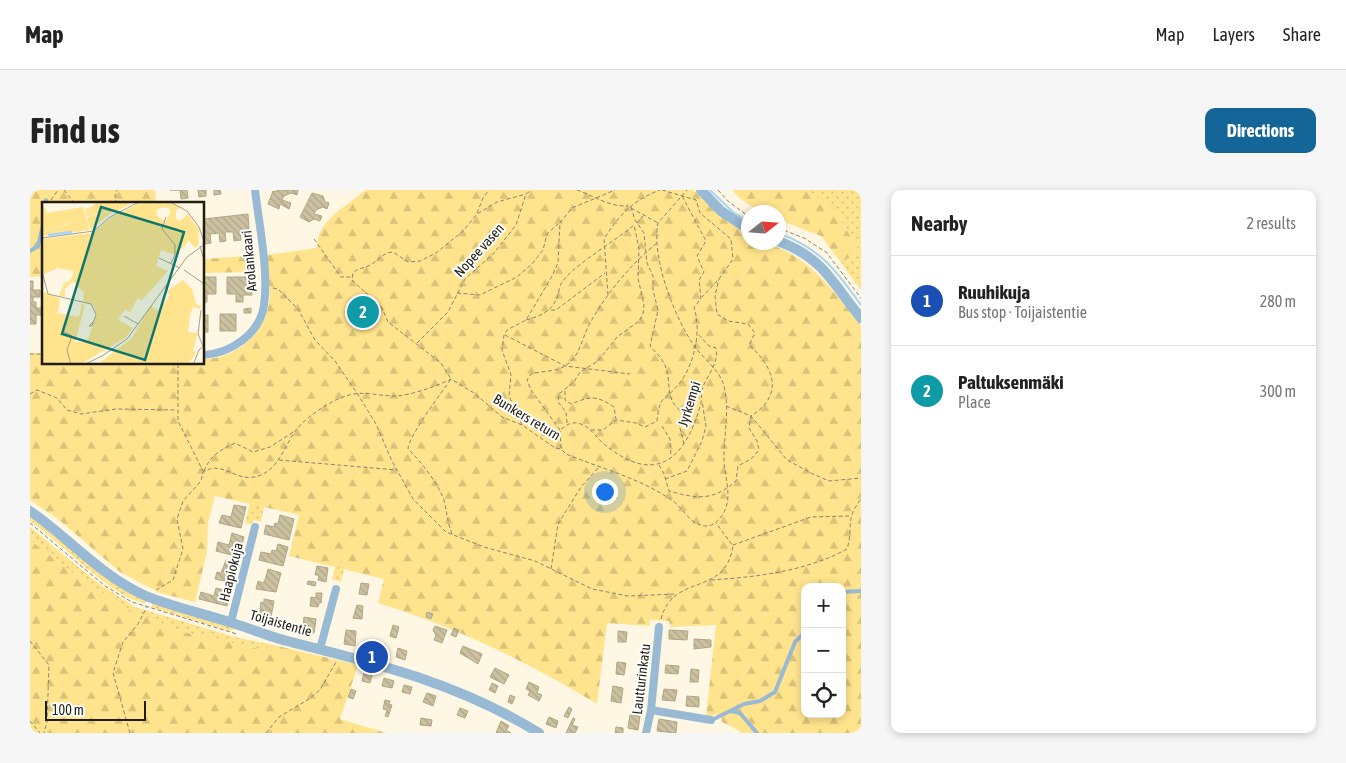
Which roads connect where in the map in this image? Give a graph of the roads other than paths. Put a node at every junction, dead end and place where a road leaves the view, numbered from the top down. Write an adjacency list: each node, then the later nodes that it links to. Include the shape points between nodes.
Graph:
1 (255, 190): 8 (street, Arolankaari, via 265,287 262,314 254,329 232,347)
2 (701, 190): 3 (street, via 721,211)
3 (741, 224)
4 (42, 229): 6 (lane, via 38,246)
5 (786, 244): 7 (street, via 814,259)
6 (30, 251)
7 (861, 318)
8 (205, 356)
9 (30, 511): 14 (street, Toijaistentie, via 149,603)
10 (255, 527): 14 (street, Haapiokuja)
11 (336, 589): 17 (street)
12 (861, 591): 13 (lane)
13 (846, 592)
14 (231, 622): 17 (street, Toijaistentie, via 289,642)
15 (659, 627): 18 (street, Lautturinkatu)
16 (801, 636): 19 (lane, via 795,642 775,692)
17 (320, 648): 21 (street, Toijaistentie, via 435,682 476,699)
18 (651, 710): 20 (street); 22 (street, Lautturinkatu)
19 (731, 711): 20 (lane); 23 (lane, via 740,713)
20 (711, 720)
21 (539, 733)
22 (646, 733)
23 (757, 733)

